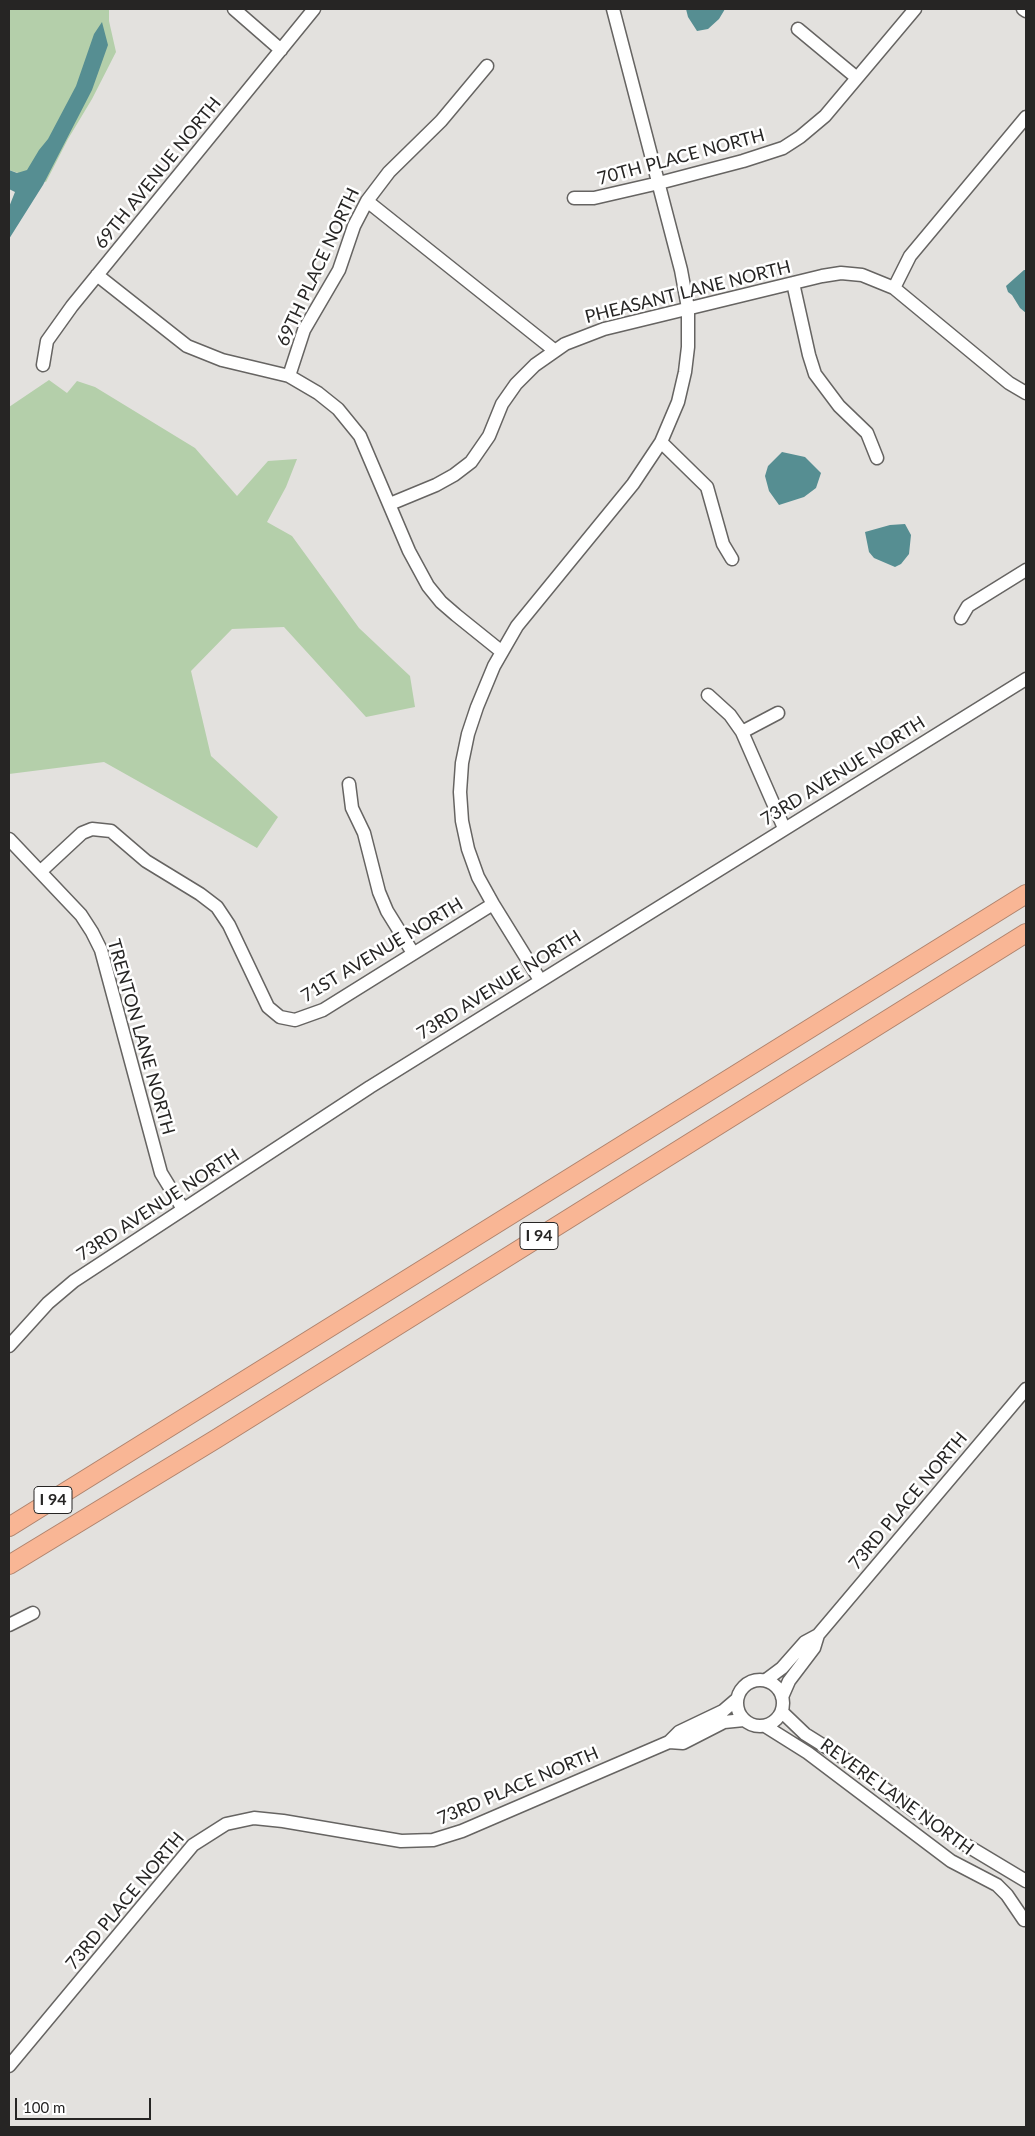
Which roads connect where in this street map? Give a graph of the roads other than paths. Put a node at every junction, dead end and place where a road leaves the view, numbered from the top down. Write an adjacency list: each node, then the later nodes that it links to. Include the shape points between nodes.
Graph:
1 (234, 9): 8 (street)
2 (314, 9): 8 (street, 69TH AVENUE NORTH)
3 (613, 9): 12 (street)
4 (915, 9): 10 (street, 70TH PLACE NORTH)
5 (1023, 9): 6 (street)
6 (1026, 11)
7 (798, 29): 10 (street)
8 (281, 50): 15 (street, 69TH AVENUE NORTH)
9 (487, 66): 14 (street, 69TH PLACE NORTH)
10 (857, 78): 12 (street, 70TH PLACE NORTH, via 818,123 783,148 743,162)
11 (1026, 117): 17 (street, via 910,256)
12 (659, 183): 13 (street, 70TH PLACE NORTH, via 594,198); 18 (street)
13 (574, 198)
14 (367, 201): 19 (street); 21 (street, 69TH PLACE NORTH, via 354,226 340,270 304,330)
15 (97, 275): 20 (street, 69TH AVENUE NORTH, via 47,341); 21 (street, via 186,346 204,354)
16 (794, 283): 17 (street, PHEASANT LANE NORTH, via 841,273 862,275); 18 (street, PHEASANT LANE NORTH); 24 (street, via 815,374 839,406 867,433)
17 (894, 288): 22 (street, PHEASANT LANE NORTH)
18 (688, 308): 19 (street, PHEASANT LANE NORTH, via 592,333); 23 (street, via 685,372 678,402)
19 (554, 350): 25 (street, PHEASANT LANE NORTH, via 516,384 502,404 489,436 471,462 436,486)
20 (44, 365)
21 (289, 376): 25 (street, via 328,400 354,427)
22 (1026, 394)
23 (661, 442): 26 (street, via 707,487 723,544); 29 (street, via 633,484 532,606)
24 (877, 458)
25 (390, 504): 29 (street, via 428,586 441,602)
26 (732, 559)
27 (1026, 570): 28 (street, via 968,606)
28 (961, 618)
29 (502, 652): 39 (street, via 468,734 460,792 468,850)
30 (1026, 679): 35 (street, 73RD AVENUE NORTH)
31 (708, 695): 33 (street, via 730,715)
32 (778, 713): 33 (street)
33 (742, 732): 35 (street)
34 (349, 784): 41 (street, via 352,808 364,833 379,892)
35 (784, 828): 42 (street, 73RD AVENUE NORTH)
36 (9, 839): 37 (street, TRENTON LANE NORTH)
37 (40, 872): 41 (street, 71ST AVENUE NORTH, via 82,833 92,829 110,831 146,861 216,907 229,925 268,1007 287,1019 303,1018 322,1010); 43 (street, TRENTON LANE NORTH, via 81,915 101,950 161,1173)
38 (1026, 894): 46 (highway, I 94)
39 (492, 904): 41 (street, 71ST AVENUE NORTH); 42 (street)
40 (1026, 933): 49 (highway, I 94)
41 (413, 953)
42 (540, 980): 43 (street, 73RD AVENUE NORTH)
43 (183, 1209): 44 (street, 73RD AVENUE NORTH, via 66,1287)
44 (9, 1346)
45 (1026, 1389): 54 (street, 73RD PLACE NORTH)
46 (97, 1472): 47 (highway); 48 (highway, I 94)
47 (9, 1517)
48 (9, 1527)
49 (52, 1540): 50 (highway, I 94); 51 (highway)
50 (9, 1565)
51 (9, 1569)
52 (33, 1613): 53 (street)
53 (9, 1625)
54 (818, 1635): 55 (street, 73RD PLACE NORTH, via 805,1642 782,1668); 56 (street, 73RD PLACE NORTH, via 814,1648 789,1681)
55 (766, 1680): 56 (street); 57 (street, via 744,1686)
56 (782, 1697): 58 (street)
57 (737, 1699): 59 (street, via 739,1714); 61 (street, 73RD PLACE NORTH, via 723,1711 678,1732)
58 (782, 1712): 60 (street); 62 (street, REVERE LANE NORTH, via 805,1734 913,1810)
59 (744, 1720): 60 (street, via 757,1727); 61 (street, 73RD PLACE NORTH, via 724,1722 683,1743)
60 (765, 1726): 63 (street, REVERE LANE NORTH, via 808,1753 951,1861 997,1885)
61 (669, 1742): 64 (street, 73RD PLACE NORTH, via 462,1831 433,1840 401,1841 283,1820 254,1818 226,1824 192,1845)
62 (1026, 1881)
63 (1026, 1920)
64 (9, 2066)

